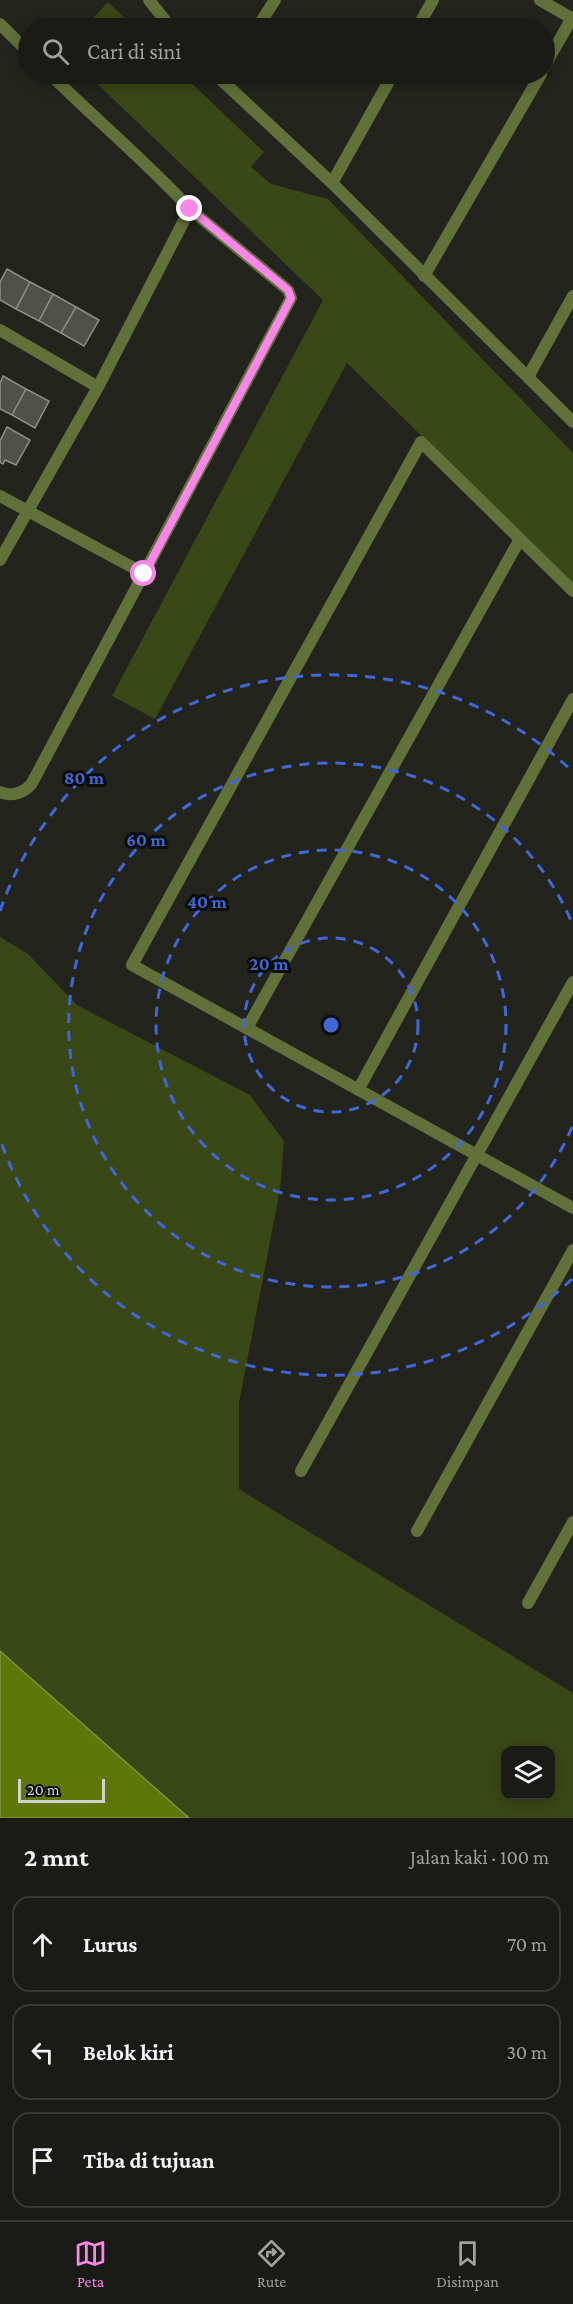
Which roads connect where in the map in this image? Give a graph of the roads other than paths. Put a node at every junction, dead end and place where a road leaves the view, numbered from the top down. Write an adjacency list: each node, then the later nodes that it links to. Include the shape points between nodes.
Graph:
1 (149, 0): 5 (street)
2 (275, 0): 6 (street)
3 (433, 0): 7 (street)
4 (540, 0): 8 (street)
5 (163, 18)
6 (263, 18)
7 (423, 18)
8 (573, 18): 11 (street)
9 (0, 24): 10 (street)
10 (18, 42)
11 (555, 48)
12 (60, 84): 17 (street)
13 (233, 84): 16 (street)
14 (387, 84): 16 (street)
15 (535, 84): 18 (street)
16 (332, 183): 18 (street)
17 (190, 209): 22 (street); 28 (street, via 288,290 291,298)
18 (424, 276): 21 (street)
19 (573, 296): 21 (street)
20 (0, 330): 22 (street)
21 (528, 377): 23 (street)
22 (98, 387): 25 (street)
23 (573, 422)
24 (0, 496): 25 (street)
25 (28, 512): 27 (street); 28 (street)
26 (520, 539): 29 (street); 33 (street); 33 (street, via 421,442 132,965)
27 (0, 560)
28 (144, 574): 31 (street, via 28,788 13,794)
29 (573, 591)
30 (573, 699): 34 (street)
31 (0, 792)
32 (573, 982): 35 (street)
33 (246, 1028): 34 (street)
34 (358, 1090): 35 (street)
35 (476, 1155): 36 (street); 38 (street)
36 (573, 1208)
37 (573, 1250): 40 (street)
38 (301, 1471)
39 (573, 1522): 41 (street)
40 (417, 1531)
41 (528, 1603)

